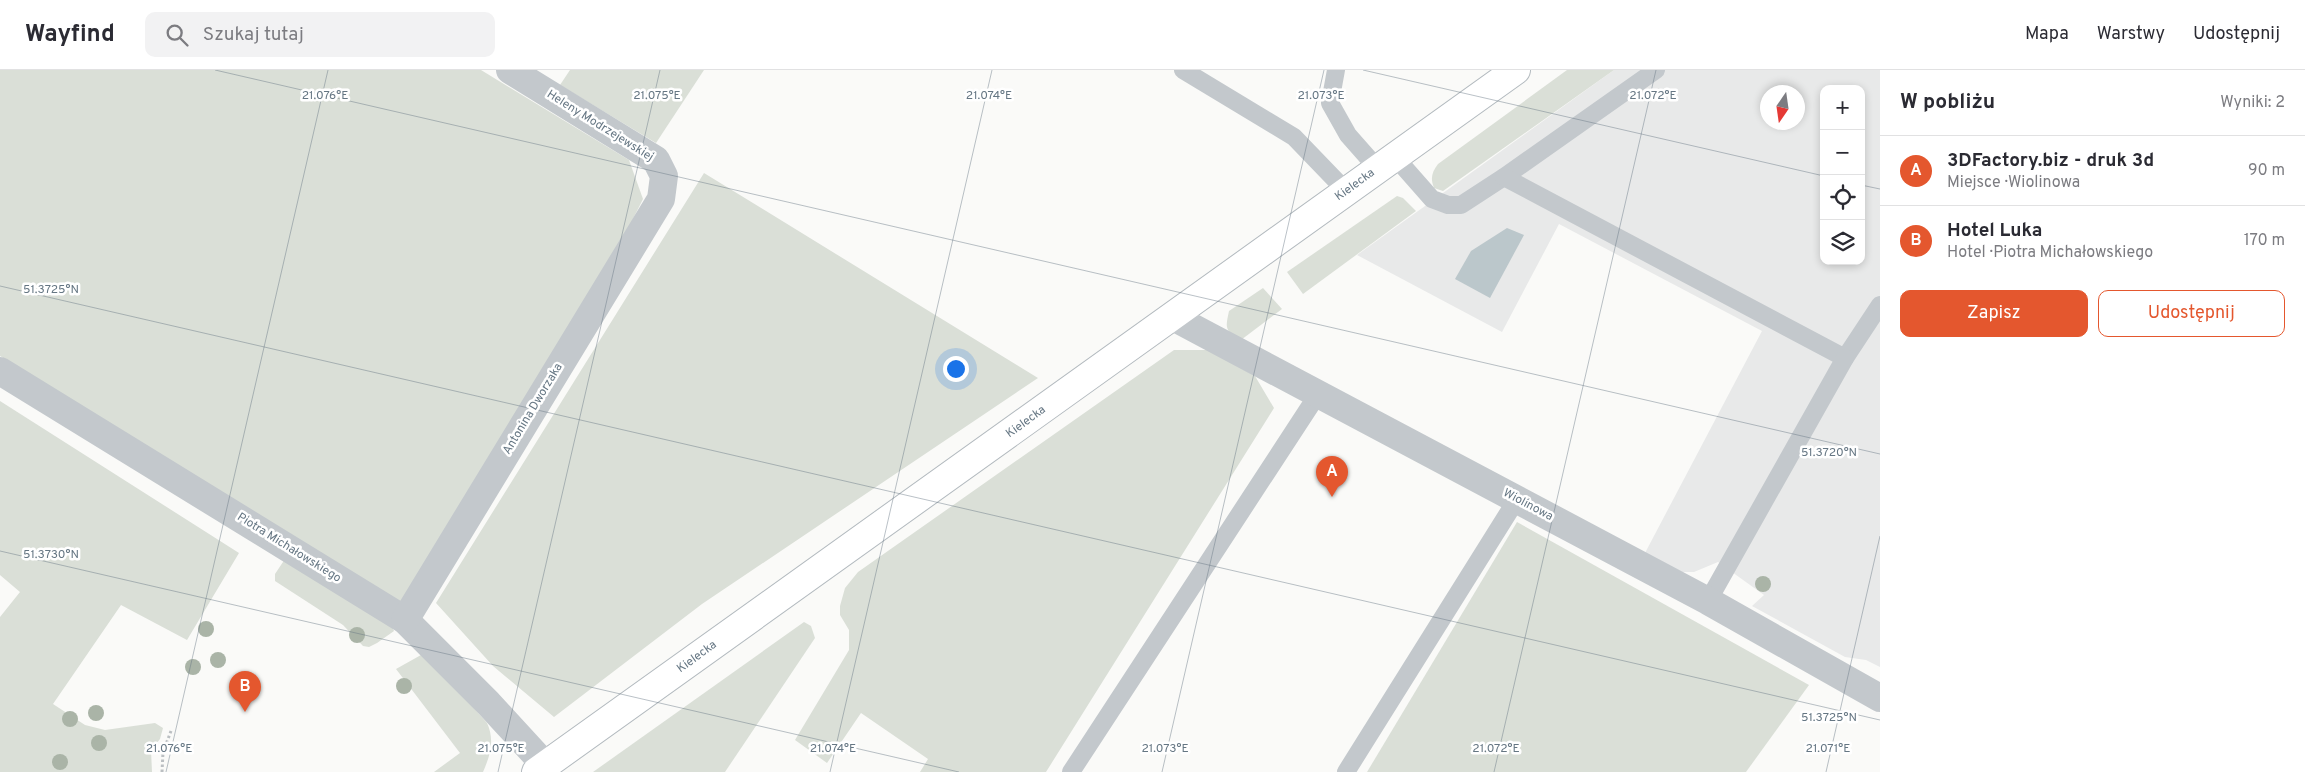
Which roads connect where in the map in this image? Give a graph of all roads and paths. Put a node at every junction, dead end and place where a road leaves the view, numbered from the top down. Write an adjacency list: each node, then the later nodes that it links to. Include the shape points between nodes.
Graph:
1 (510, 70): 9 (street, Heleny Modrzejewskiej, via 656,160 664,176)
2 (1183, 70): 8 (lane, via 1294,137)
3 (1336, 70): 6 (lane, via 1330,103 1348,136)
4 (1516, 70): 6 (main road, Kielecka)
5 (1656, 70): 7 (lane)
6 (1387, 163): 7 (lane, via 1432,199 1448,205 1461,204); 8 (main road, Kielecka)
7 (1504, 177): 12 (lane)
8 (1346, 192): 11 (main road, Kielecka)
9 (661, 199): 17 (street, Antonina Dworzaka)
10 (1880, 305): 12 (lane)
11 (1173, 317): 14 (street, Wiolinowa); 20 (main road, Kielecka)
12 (1845, 358): 16 (lane)
13 (0, 371): 17 (street, Piotra Michałowskiego)
14 (1318, 394): 15 (street, Wiolinowa); 22 (lane)
15 (1517, 500): 16 (street, Wiolinowa); 23 (lane)
16 (1708, 601): 18 (street, Wiolinowa)
17 (405, 620): 20 (street, Piotra Michałowskiego, via 488,703)
18 (1880, 698)
19 (171, 731): 21 (path, via 163,752)
20 (541, 769)
21 (162, 772)
22 (1071, 772)
23 (1346, 772)

